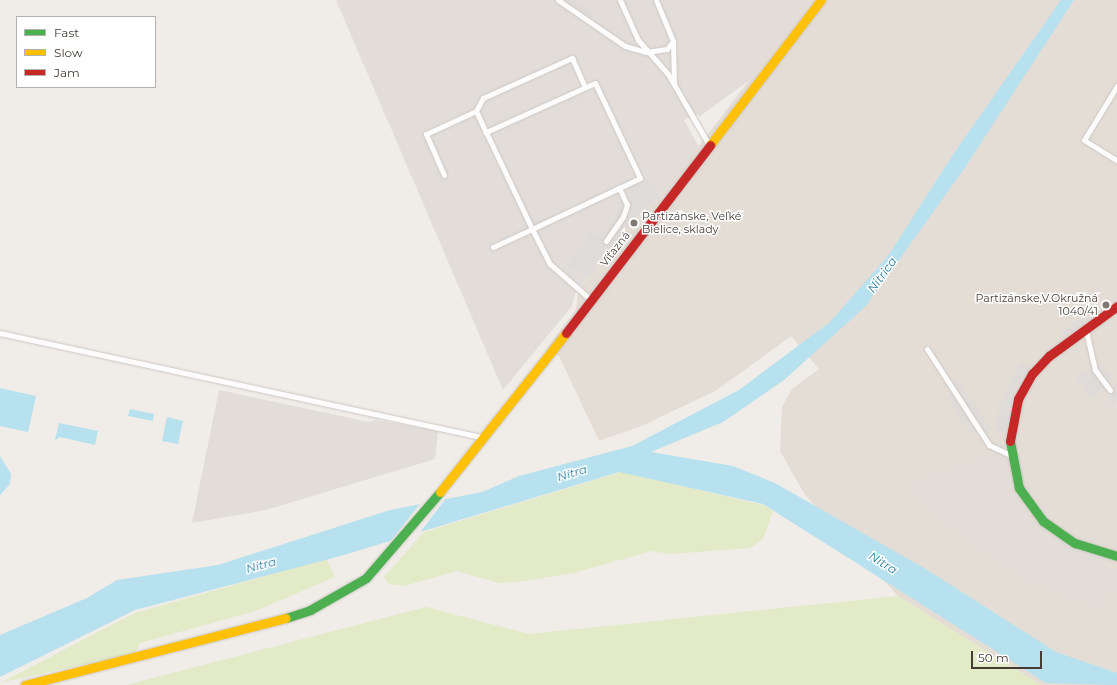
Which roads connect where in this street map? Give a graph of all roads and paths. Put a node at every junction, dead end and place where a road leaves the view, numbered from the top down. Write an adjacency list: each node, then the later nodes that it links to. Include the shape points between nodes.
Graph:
1 (558, 0): 6 (lane, via 625,46)
2 (620, 0): 6 (lane)
3 (656, 0): 5 (lane)
4 (821, 0): 12 (main road, Víťazná)
5 (673, 41): 6 (lane, via 667,49); 7 (lane)
6 (646, 52): 7 (lane, via 660,62)
7 (674, 84): 12 (lane)
8 (1117, 86): 13 (lane, via 1084,140)
9 (585, 87): 10 (lane, via 572,58 483,98); 11 (lane); 15 (lane, via 595,83 640,178)
10 (476, 111): 11 (lane); 14 (lane, via 426,134)
11 (486, 132): 16 (lane)
12 (709, 146): 19 (main road, Víťazná)
13 (1117, 161)
14 (444, 175)
15 (619, 188): 16 (lane); 17 (lane, via 627,205)
16 (532, 229): 18 (lane); 19 (lane, via 550,264)
17 (606, 241)
18 (493, 247)
19 (591, 300): 25 (main road, Víťazná)
20 (1117, 306): 21 (main road)
21 (1086, 328): 24 (lane, via 1095,370); 26 (main road, via 1049,356 1032,374 1012,420)
22 (0, 333): 25 (lane)
23 (927, 349): 26 (lane, via 988,445)
24 (1110, 390)
25 (483, 438): 28 (main road, Víťazná, via 370,575 310,610)
26 (1010, 455): 27 (main road, via 1019,488 1043,521 1075,543)
27 (1117, 556)
28 (25, 685)

